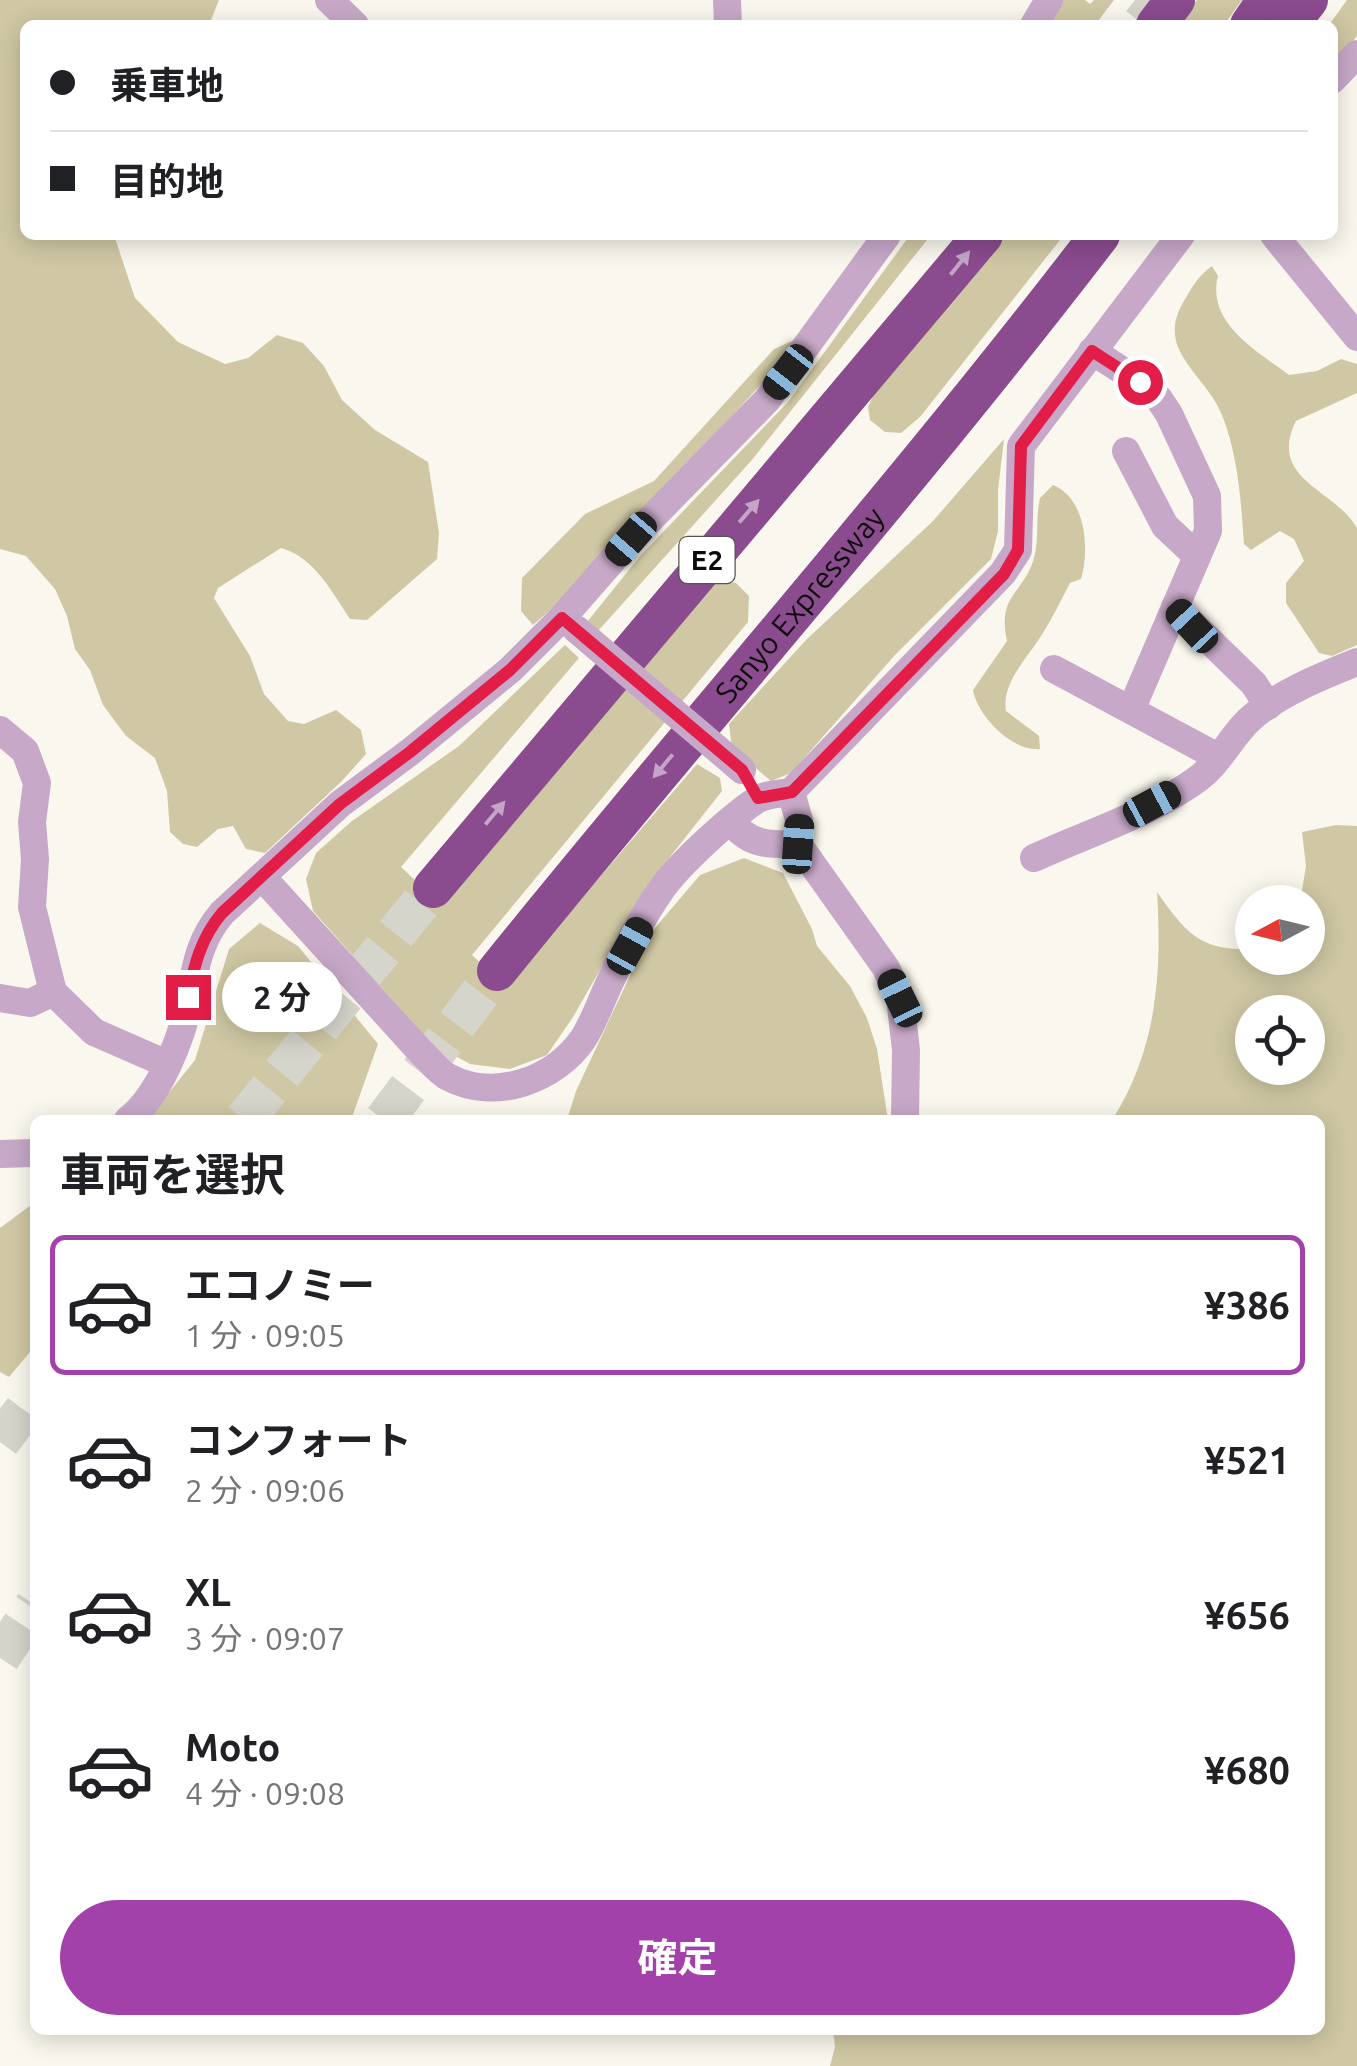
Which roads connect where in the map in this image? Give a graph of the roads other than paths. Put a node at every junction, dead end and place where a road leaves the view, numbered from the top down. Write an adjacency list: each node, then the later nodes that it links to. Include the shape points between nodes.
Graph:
1 (329, 0): 4 (street)
2 (1175, 0): 5 (highway)
3 (1308, 0): 6 (highway)
4 (350, 20)
5 (1160, 20)
6 (1292, 20)
7 (1357, 54): 8 (street)
8 (1338, 74)
9 (883, 240): 21 (street, via 766,400 631,539)
10 (979, 240): 34 (highway, E2, one-way to 10)
11 (1096, 240): 18 (highway, Sanyo Expressway)
12 (1118, 240): 18 (highway, via 1040,338)
13 (1177, 240): 16 (street)
14 (1278, 240): 15 (street)
15 (1357, 337)
16 (1092, 351): 19 (street, via 1140,382 1169,414 1207,496 1208,531); 28 (street, via 1021,446 1018,550 1004,574)
17 (1126, 451): 19 (street, via 1165,526)
18 (928, 452): 35 (highway, Sanyo Expressway, one-way to 35)
19 (1197, 556): 20 (street)
20 (1175, 607): 24 (street); 25 (street)
21 (569, 624): 29 (street, bridge, via 742,770); 33 (street, via 340,804)
22 (1357, 662): 24 (street)
23 (1054, 669): 25 (street)
24 (1268, 706): 27 (street)
25 (1131, 710): 27 (street)
26 (0, 730): 36 (street, via 25,752 37,784 32,906)
27 (1218, 756): 32 (street, via 1177,791)
28 (792, 792): 29 (street); 31 (street)
29 (758, 798): 30 (street)
30 (730, 822): 31 (street, via 755,842); 33 (street, via 662,888 584,1038 562,1064 509,1087 448,1077)
31 (798, 844): 40 (street, via 900,998)
32 (1034, 858)
33 (262, 877): 38 (street, via 207,931 182,1030)
34 (433, 888)
35 (497, 970)
36 (53, 992): 37 (street, via 30,1003); 38 (street, via 94,1032)
37 (0, 998)
38 (166, 1064): 39 (street)
39 (134, 1115)
40 (904, 1115)
41 (30, 1153): 42 (street)
42 (0, 1154)

